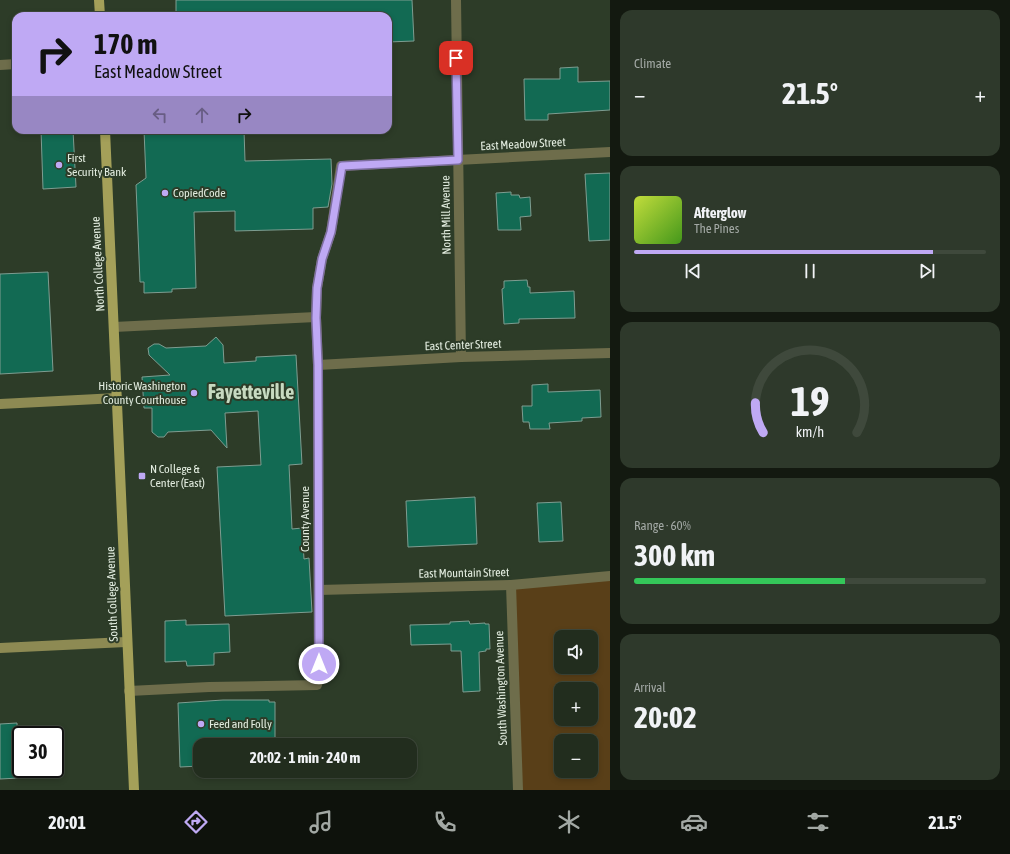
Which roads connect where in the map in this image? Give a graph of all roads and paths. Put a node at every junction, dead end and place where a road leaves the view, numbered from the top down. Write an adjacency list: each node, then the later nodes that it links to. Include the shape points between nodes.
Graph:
1 (99, 0): 3 (main road)
2 (456, 0): 8 (street, North Mill Avenue)
3 (100, 12)
4 (12, 64): 5 (street)
5 (0, 65)
6 (105, 134): 11 (main road, North College Avenue)
7 (610, 152): 8 (street, East Meadow Street)
8 (458, 160): 9 (street, East Meadow Street); 13 (street, North Mill Avenue)
9 (342, 166): 10 (street, County Avenue, via 331,232 322,259 317,288)
10 (316, 318): 11 (street); 14 (street, County Avenue)
11 (114, 327): 15 (main road, North College Avenue)
12 (610, 353): 13 (street, East Center Street)
13 (461, 357): 14 (street, East Center Street)
14 (318, 365): 19 (street, County Avenue)
15 (117, 398): 16 (street); 20 (main road, South College Avenue)
16 (0, 404)
17 (610, 576): 18 (street, East Mountain Street)
18 (511, 585): 19 (street, East Mountain Street); 24 (street, South Washington Avenue)
19 (319, 590): 22 (street, County Avenue, via 317,685)
20 (126, 642): 21 (street); 22 (main road, South College Avenue)
21 (0, 648)
22 (129, 691): 23 (main road, South College Avenue)
23 (134, 790)
24 (518, 790)

